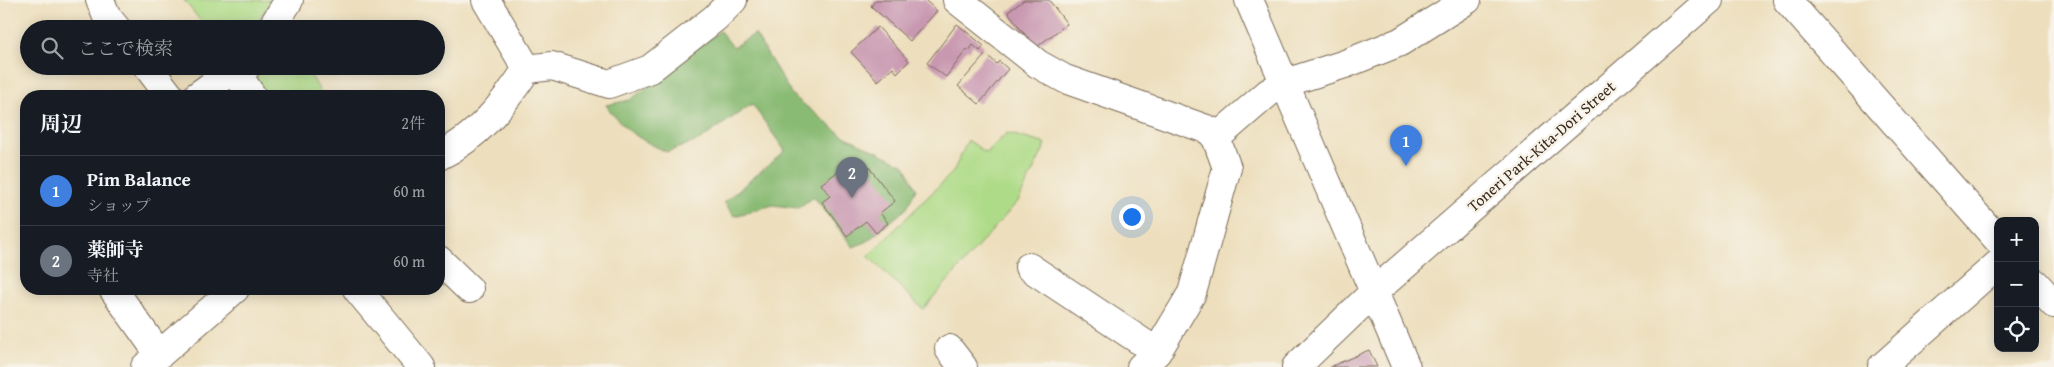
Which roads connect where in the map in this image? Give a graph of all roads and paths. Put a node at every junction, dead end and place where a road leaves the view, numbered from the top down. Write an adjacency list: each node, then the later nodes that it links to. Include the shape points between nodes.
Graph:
1 (100, 0): 10 (street)
2 (288, 0): 11 (street)
3 (486, 0): 12 (street)
4 (958, 0): 18 (street, via 1038,64 1065,79 1208,130)
5 (1249, 0): 15 (street)
6 (1467, 0): 15 (street, via 1400,42 1345,64)
7 (1709, 0): 26 (street, Toneri Park-Kita-Dori Street)
8 (1787, 0): 20 (street)
9 (727, 2): 12 (street, via 714,18 650,69 609,84 552,66)
10 (110, 20)
11 (276, 20)
12 (527, 69): 19 (street, via 480,129)
13 (153, 75): 16 (street)
14 (236, 76): 17 (street)
15 (1285, 82): 18 (street); 26 (street)
16 (165, 90)
17 (209, 90)
18 (1216, 138): 31 (street, via 1226,168 1192,293)
19 (445, 152)
20 (1994, 235)
21 (445, 266): 25 (street)
22 (1029, 267): 31 (street)
23 (1994, 268): 36 (street)
24 (2039, 287): 30 (street)
25 (469, 289)
26 (1374, 292): 34 (street, Toneri Park-Kita-Dori Street); 35 (street)
27 (115, 295): 32 (street)
28 (228, 295): 32 (street)
29 (361, 295): 33 (street)
30 (2054, 304)
31 (1149, 359)
32 (152, 361)
33 (421, 367)
34 (1296, 367)
35 (1406, 367)
36 (1882, 367)

